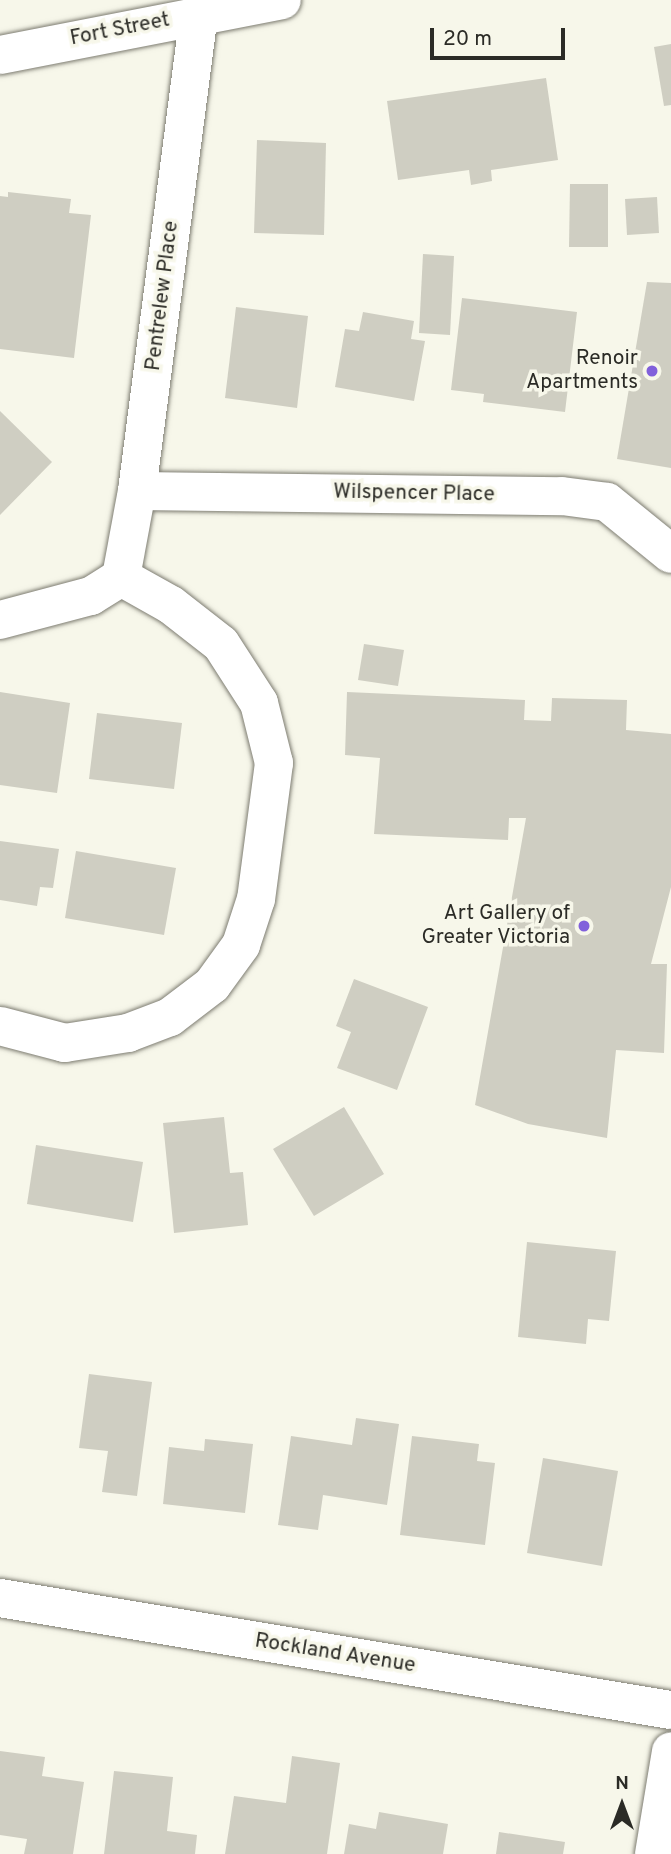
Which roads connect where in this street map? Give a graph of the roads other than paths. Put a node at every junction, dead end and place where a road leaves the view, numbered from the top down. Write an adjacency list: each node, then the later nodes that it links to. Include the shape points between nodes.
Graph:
1 (282, 0): 2 (street, Fort Street)
2 (199, 15): 3 (street, Fort Street); 4 (street, Pentrelew Place)
3 (0, 55)
4 (137, 491): 5 (street, Wilspencer Place, via 562,496 607,502); 6 (street, Pentrelew Place)
5 (671, 554)
6 (121, 577): 7 (street, via 91,596); 8 (street, via 171,605 221,644 258,704 274,762 256,899 233,955 212,985 170,1017 128,1033 65,1043)
7 (0, 620)
8 (0, 1026)
9 (0, 1598): 10 (street, Rockland Avenue)
10 (671, 1710)
11 (671, 1751): 12 (street)
12 (654, 1854)

